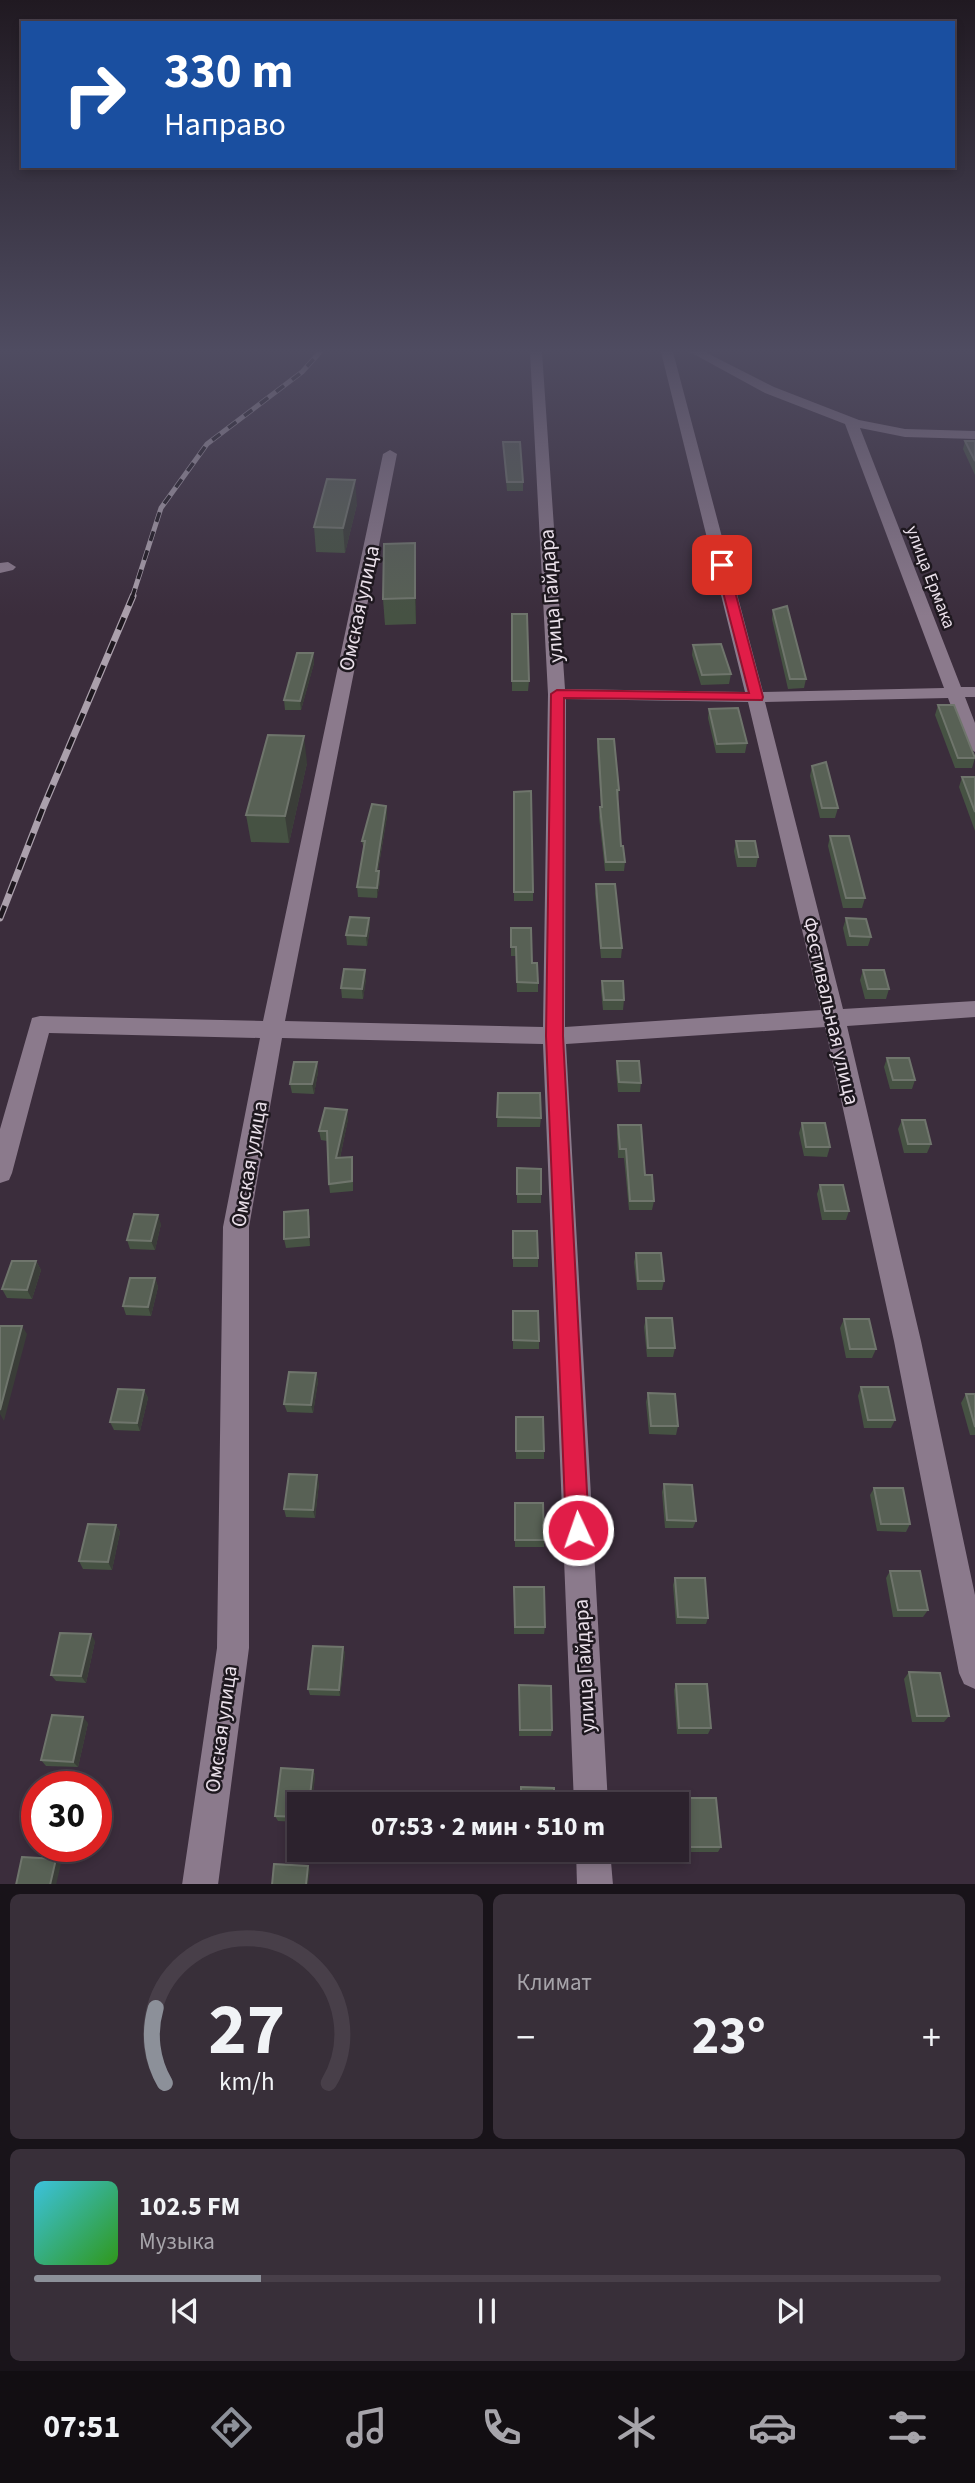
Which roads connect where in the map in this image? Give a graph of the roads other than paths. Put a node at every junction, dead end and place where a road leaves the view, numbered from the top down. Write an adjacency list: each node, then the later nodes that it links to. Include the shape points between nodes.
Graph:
1 (541, 440): 7 (street, улица Гайдара)
2 (690, 440): 8 (street, Фестивальная улица)
3 (858, 440): 5 (street, улица Ермака)
4 (390, 454): 12 (street, Омская улица)
5 (955, 692): 6 (street); 8 (street); 9 (street, улица Ермака)
6 (975, 692)
7 (557, 694): 8 (street); 13 (street, улица Гайдара)
8 (757, 697): 11 (street, Фестивальная улица)
9 (975, 746)
10 (975, 1009): 11 (street)
11 (833, 1018): 13 (street); 15 (street, Фестивальная улица, via 931,1442)
12 (272, 1031): 13 (street); 14 (street, via 40,1024); 18 (street, Омская улица, via 236,1227 233,1648)
13 (554, 1036): 16 (street, улица Гайдара)
14 (0, 1173)
15 (975, 1673)
16 (590, 1792)
17 (594, 1862): 19 (street)
18 (200, 1884)
19 (595, 1884)

